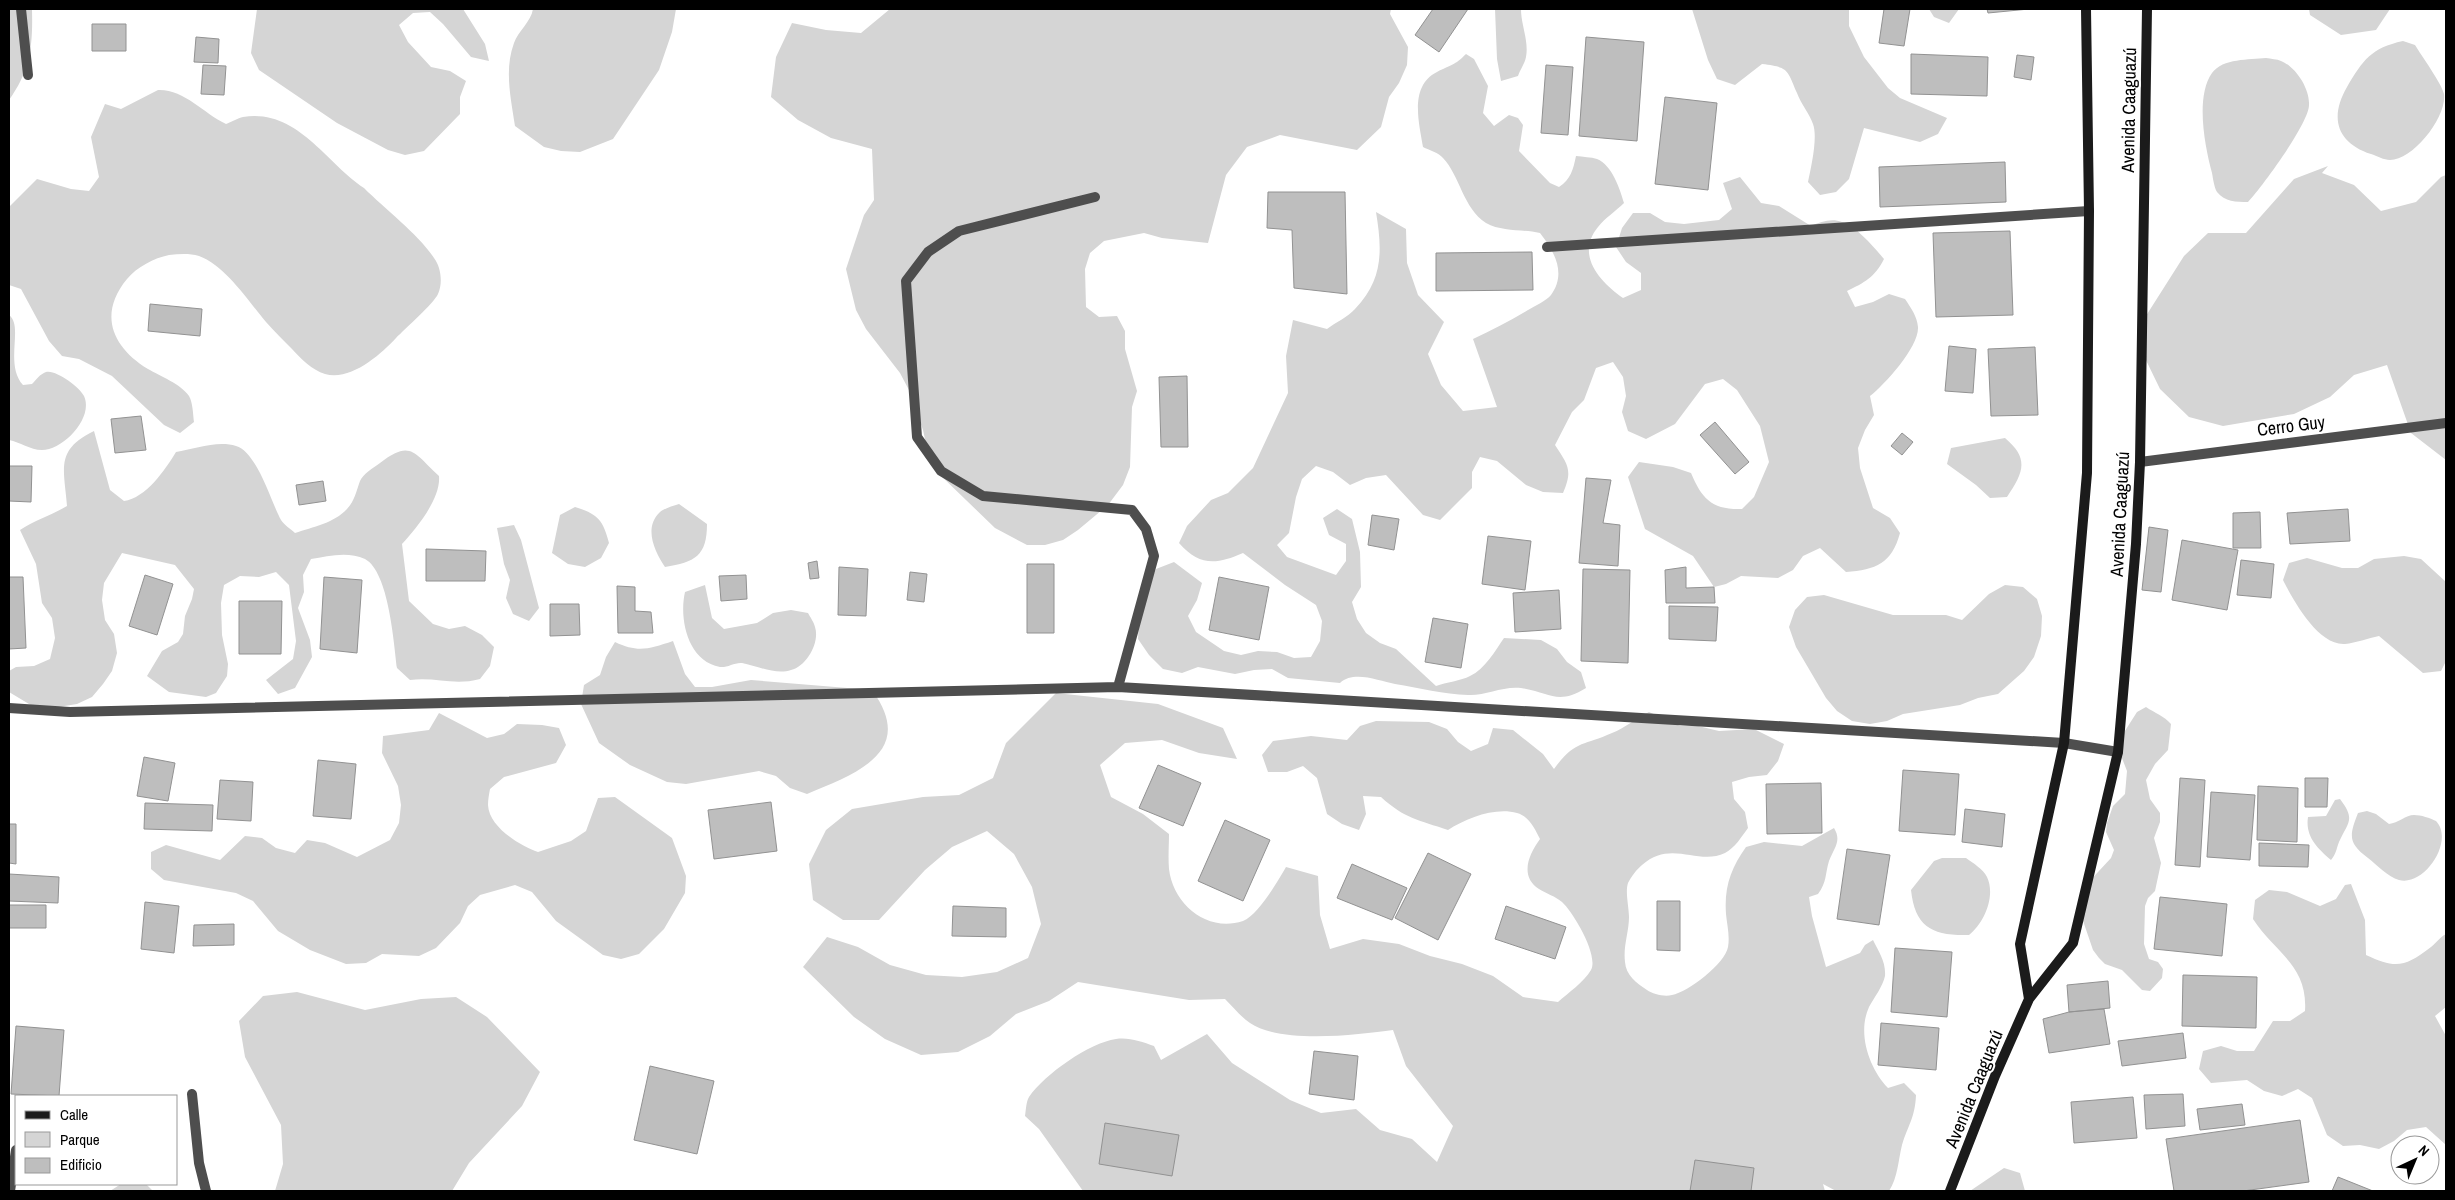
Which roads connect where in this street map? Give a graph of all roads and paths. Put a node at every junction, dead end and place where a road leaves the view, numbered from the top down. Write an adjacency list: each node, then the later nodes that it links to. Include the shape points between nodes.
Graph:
1 (21, 9): 4 (street)
2 (2086, 9): 6 (street, Avenida Caaguazú)
3 (2147, 9): 9 (street, Avenida Caaguazú)
4 (28, 75)
5 (1095, 197): 10 (street, via 959,231 928,252 906,281 917,437 941,471 983,496 1132,510 1146,529 1154,556)
6 (2089, 211): 7 (street); 12 (street, Avenida Caaguazú, via 2086,473)
7 (1547, 247)
8 (2446, 423): 9 (street, Cerro Guy)
9 (2140, 462): 13 (street, Avenida Caaguazú)
10 (1118, 687): 11 (street, via 70,712); 12 (street)
11 (9, 708)
12 (2064, 744): 13 (street); 14 (street, Avenida Caaguazú, via 2020,944)
13 (2118, 752): 14 (street, Avenida Caaguazú, via 2073,943)
14 (2028, 1000): 19 (street, Avenida Caaguazú)
15 (192, 1094): 18 (street, via 199,1163)
16 (15, 1157): 17 (street)
17 (10, 1191)
18 (206, 1191)
19 (1950, 1191)

